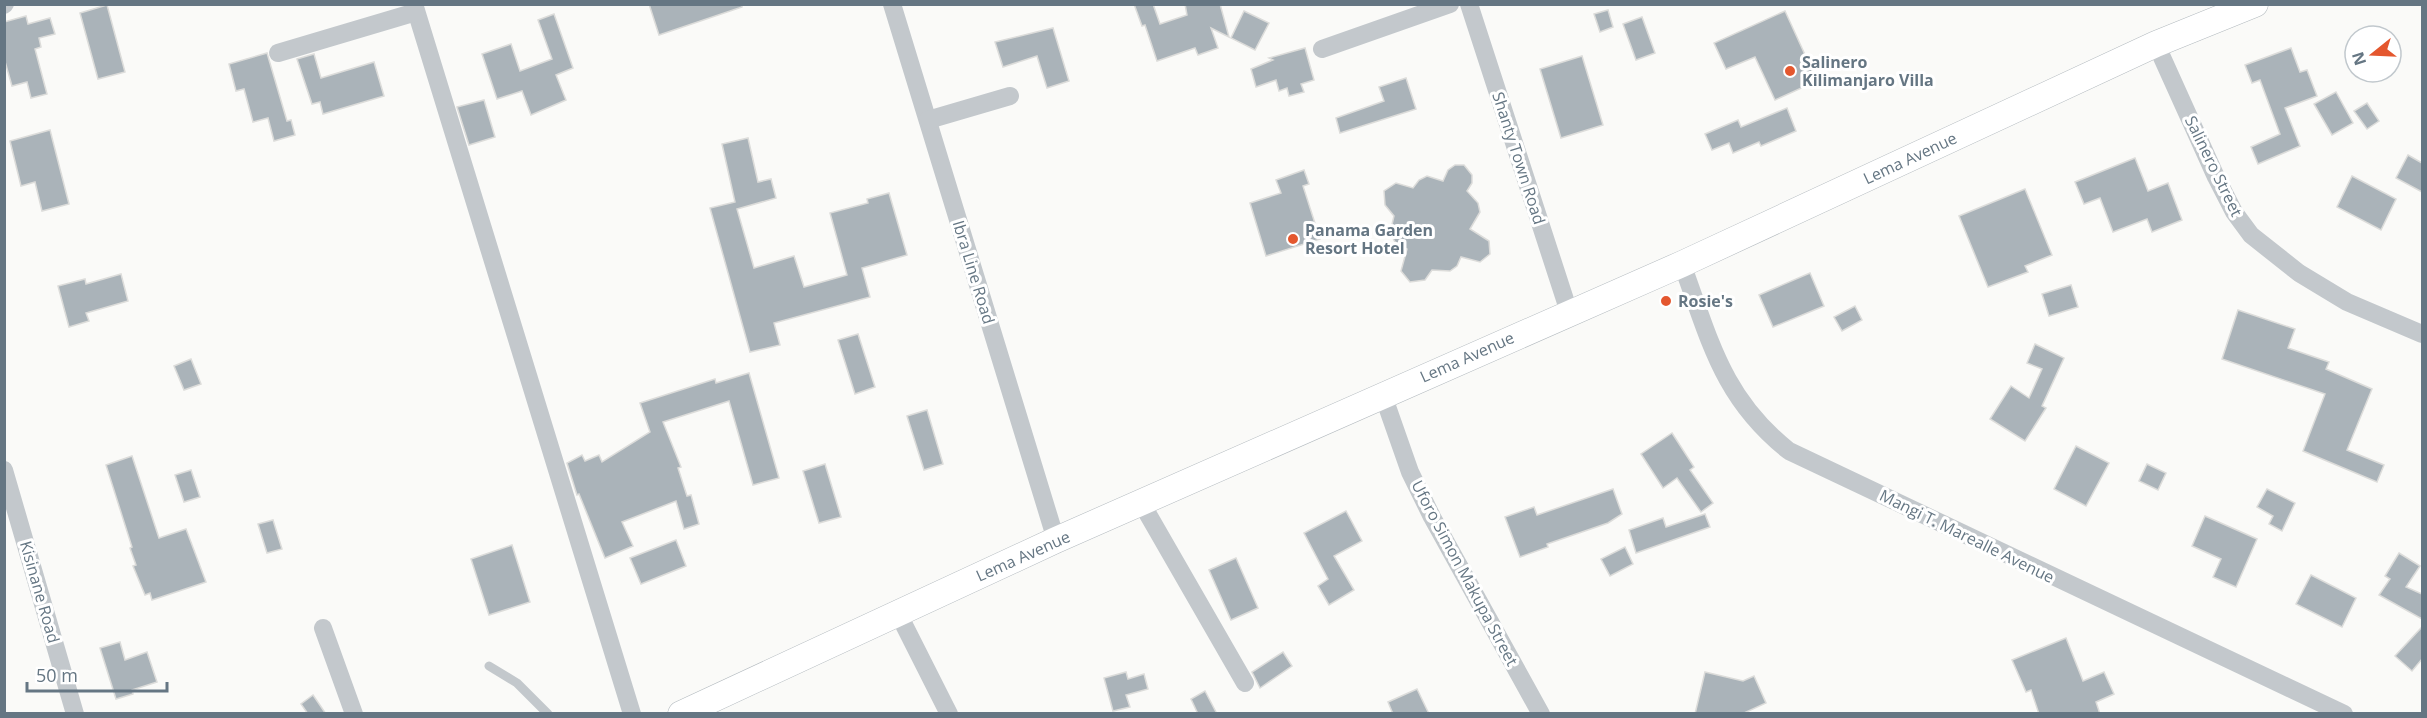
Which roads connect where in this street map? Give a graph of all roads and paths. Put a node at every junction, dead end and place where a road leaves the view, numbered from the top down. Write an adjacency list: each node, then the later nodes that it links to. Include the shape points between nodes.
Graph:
1 (892, 4): 10 (street, Ibra Line Road)
2 (1450, 4): 7 (street)
3 (1469, 4): 12 (street, Shanty Town Road)
4 (2246, 6): 6 (main road, Lema Avenue)
5 (415, 8): 8 (street); 27 (street)
6 (2156, 44): 11 (main road, Lema Avenue); 13 (street, Salinero Street, via 2216,177 2234,212 2252,235 2299,273 2347,302)
7 (1322, 49)
8 (278, 53)
9 (1011, 96): 10 (street)
10 (928, 120): 17 (street, Ibra Line Road)
11 (1682, 264): 12 (main road, Lema Avenue); 22 (street, Mangi T. Marealle Avenue, via 1719,364 1735,395 1789,451)
12 (1569, 312): 14 (main road, Lema Avenue)
13 (2422, 334)
14 (1383, 395): 16 (main road, Lema Avenue); 29 (street, Uforo Simon Makupa Street, via 1410,472 1432,517)
15 (4, 470): 24 (street, Kisinane Road)
16 (1142, 504): 17 (main road, Lema Avenue); 21 (street)
17 (1056, 540): 18 (main road, Lema Avenue)
18 (898, 613): 23 (main road, Lema Avenue); 28 (street)
19 (323, 628): 25 (street)
20 (489, 666): 26 (lane, via 517,683)
21 (1245, 683)
22 (2323, 704): 30 (street); 31 (street, Mangi T. Marealle Avenue)
23 (689, 712)
24 (75, 714)
25 (354, 714)
26 (548, 714)
27 (632, 714)
28 (949, 714)
29 (1541, 714)
30 (2307, 714)
31 (2344, 714)

